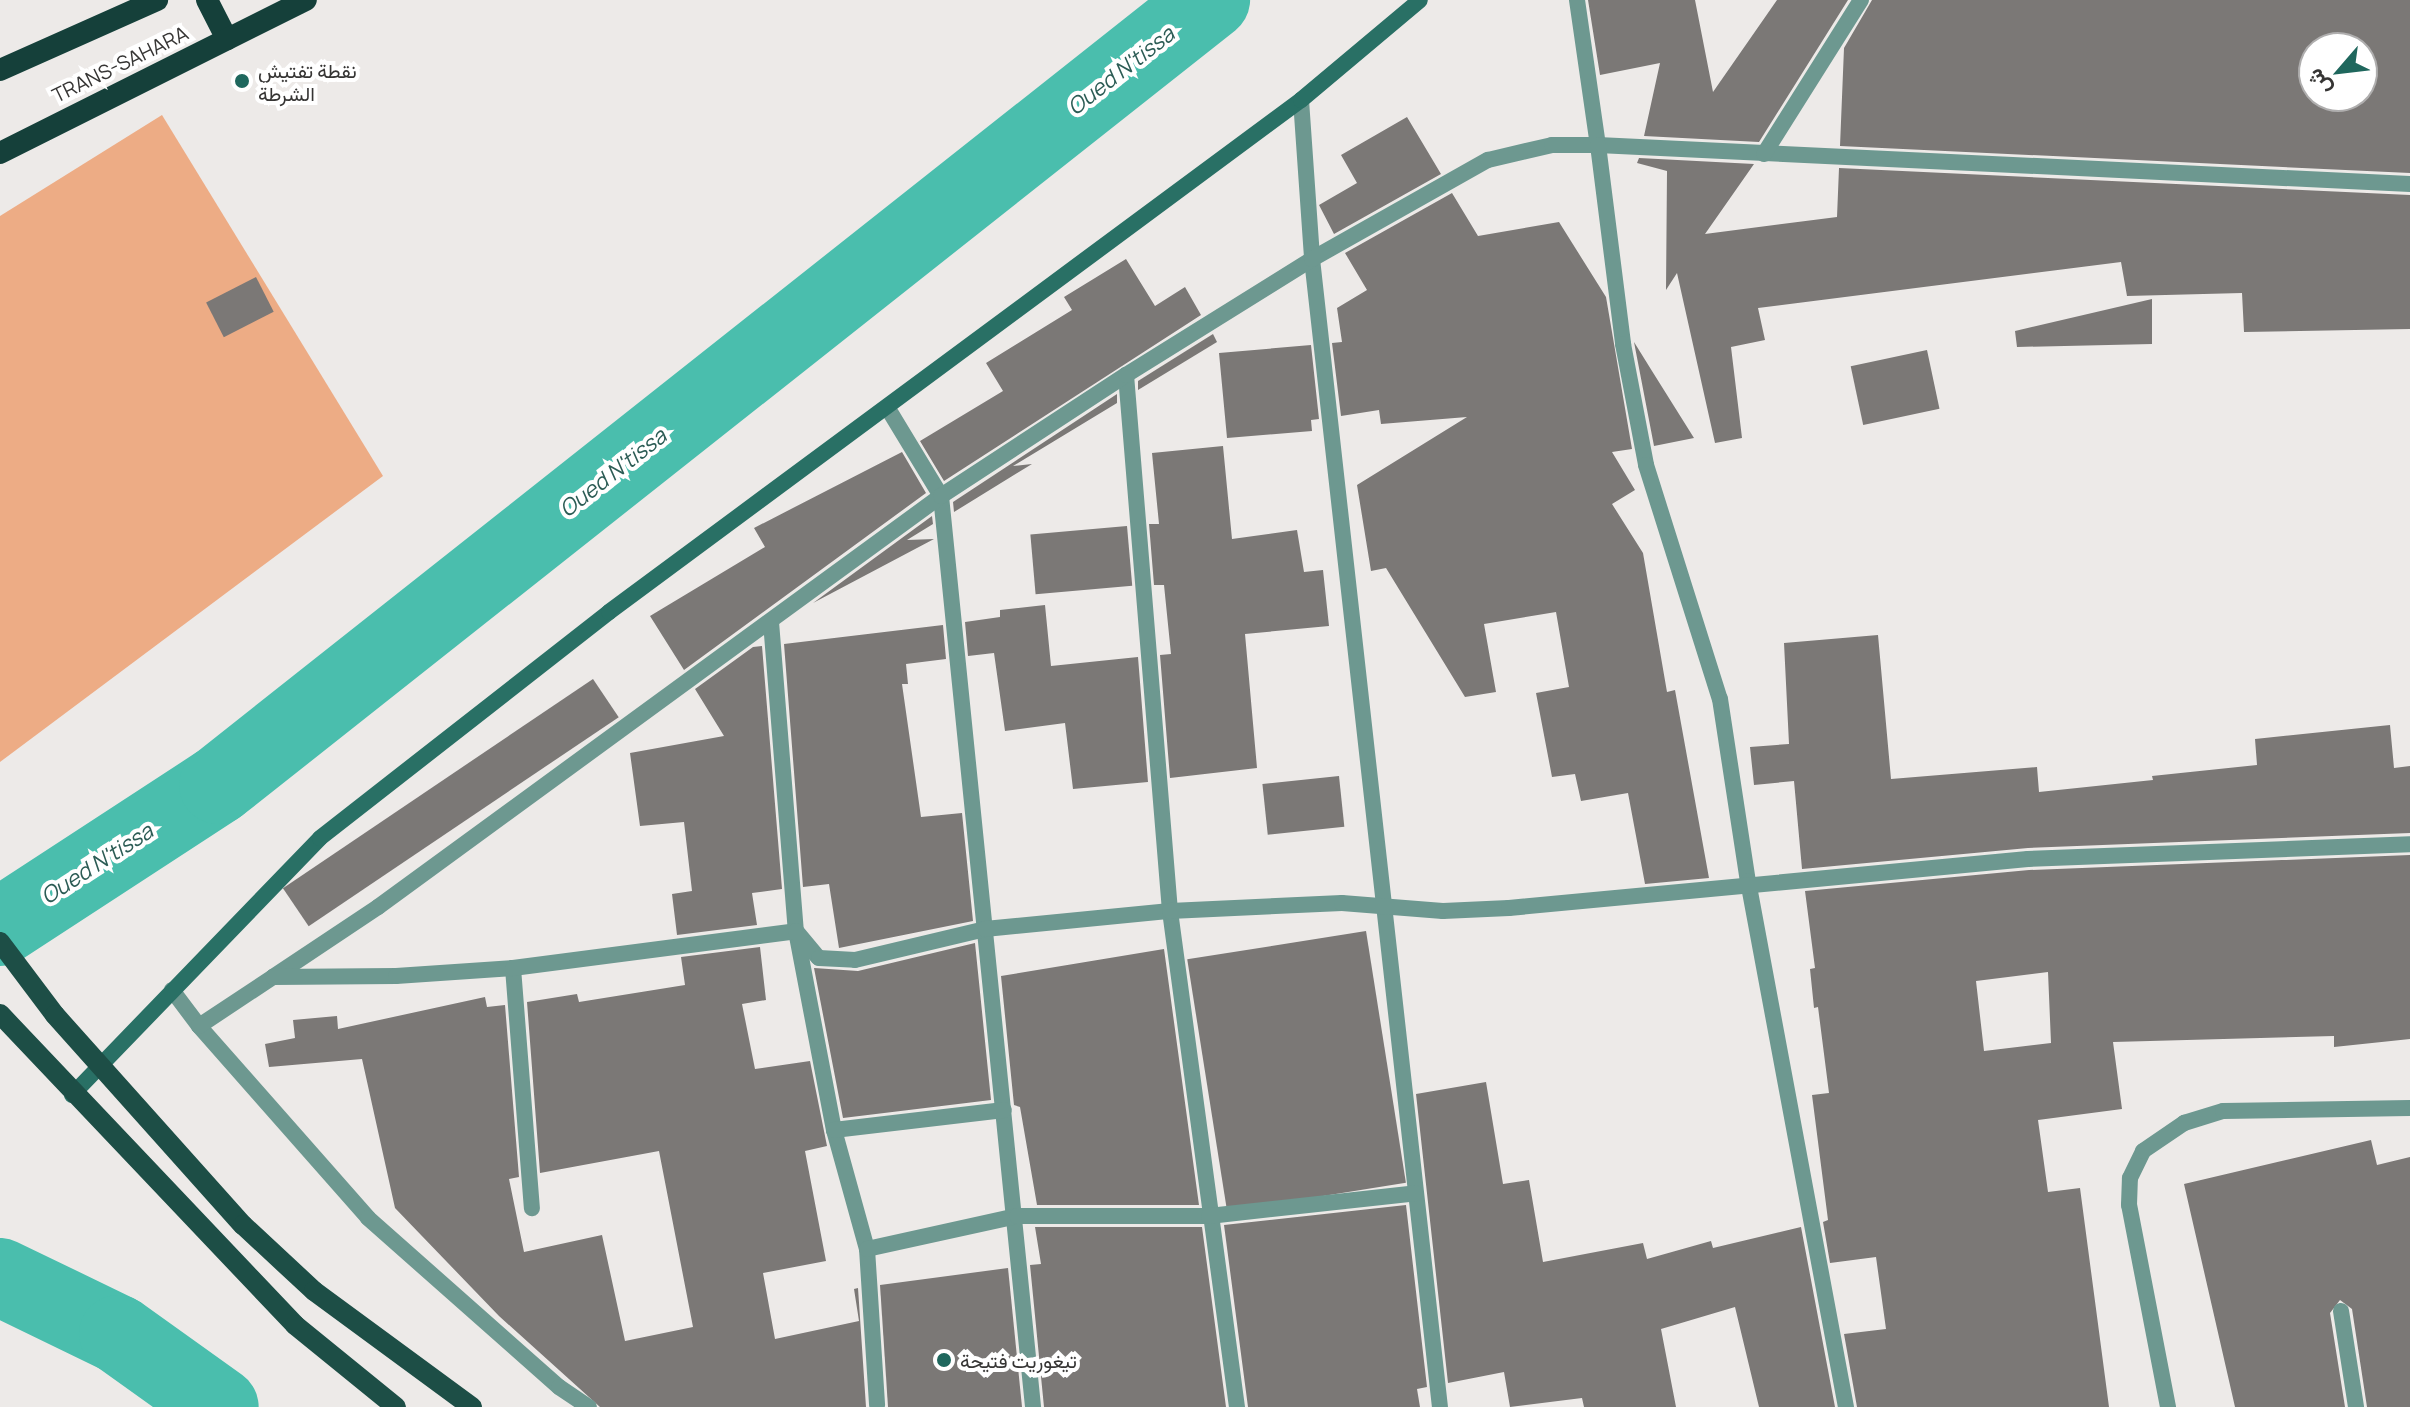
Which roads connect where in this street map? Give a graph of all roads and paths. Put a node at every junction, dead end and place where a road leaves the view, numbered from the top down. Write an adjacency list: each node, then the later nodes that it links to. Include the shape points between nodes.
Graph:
1 (157, 0): 8 (highway, TRANS-SAHARA)
2 (207, 0): 7 (highway)
3 (306, 0): 7 (highway, TRANS-SAHARA)
4 (1420, 0): 9 (main road)
5 (1577, 0): 10 (street)
6 (1861, 0): 12 (street)
7 (227, 39): 11 (highway, TRANS-SAHARA)
8 (1, 69)
9 (1301, 100): 14 (street); 16 (main road)
10 (1598, 145): 12 (street); 14 (street, via 1552,145 1488,160); 20 (street, via 1623,344 1646,465 1720,699)
11 (0, 153)
12 (1764, 154): 13 (street)
13 (2410, 184)
14 (1312, 259): 15 (street); 21 (street)
15 (1126, 375): 17 (street); 22 (street)
16 (887, 407): 17 (street); 28 (main road, via 609,612 320,838)
17 (941, 496): 18 (street); 23 (street)
18 (771, 622): 24 (street); 27 (street)
19 (2410, 844): 20 (street, via 2028,859)
20 (1748, 881): 21 (street, via 1509,908 1443,911); 49 (street)
21 (1383, 905): 22 (street); 36 (street)
22 (1170, 911): 23 (street); 39 (street)
23 (985, 929): 24 (street, via 855,960 819,958); 34 (street)
24 (796, 931): 26 (street); 35 (street)
25 (0, 942): 31 (main road)
26 (513, 968): 27 (street); 37 (street)
27 (273, 977): 30 (street)
28 (172, 990): 30 (street); 31 (main road)
29 (0, 1014): 32 (main road)
30 (199, 1026): 45 (street, via 368,1218 559,1387)
31 (101, 1065): 32 (main road); 44 (main road, via 243,1225 314,1291)
32 (72, 1095): 43 (main road, via 295,1325)
33 (2410, 1108): 50 (street, via 2223,1111 2184,1123 2143,1151 2130,1178 2129,1205)
34 (1004, 1110): 35 (street); 38 (street)
35 (834, 1130): 40 (street)
36 (1416, 1193): 39 (street); 48 (street)
37 (532, 1208)
38 (1017, 1216): 39 (street); 40 (street); 46 (street)
39 (1209, 1216): 47 (street)
40 (867, 1249): 42 (street)
41 (2341, 1311): 51 (street)
42 (877, 1405)
43 (396, 1407)
44 (472, 1407)
45 (589, 1407)
46 (1033, 1407)
47 (1237, 1407)
48 (1440, 1407)
49 (1846, 1407)
50 (2168, 1407)
51 (2356, 1407)

